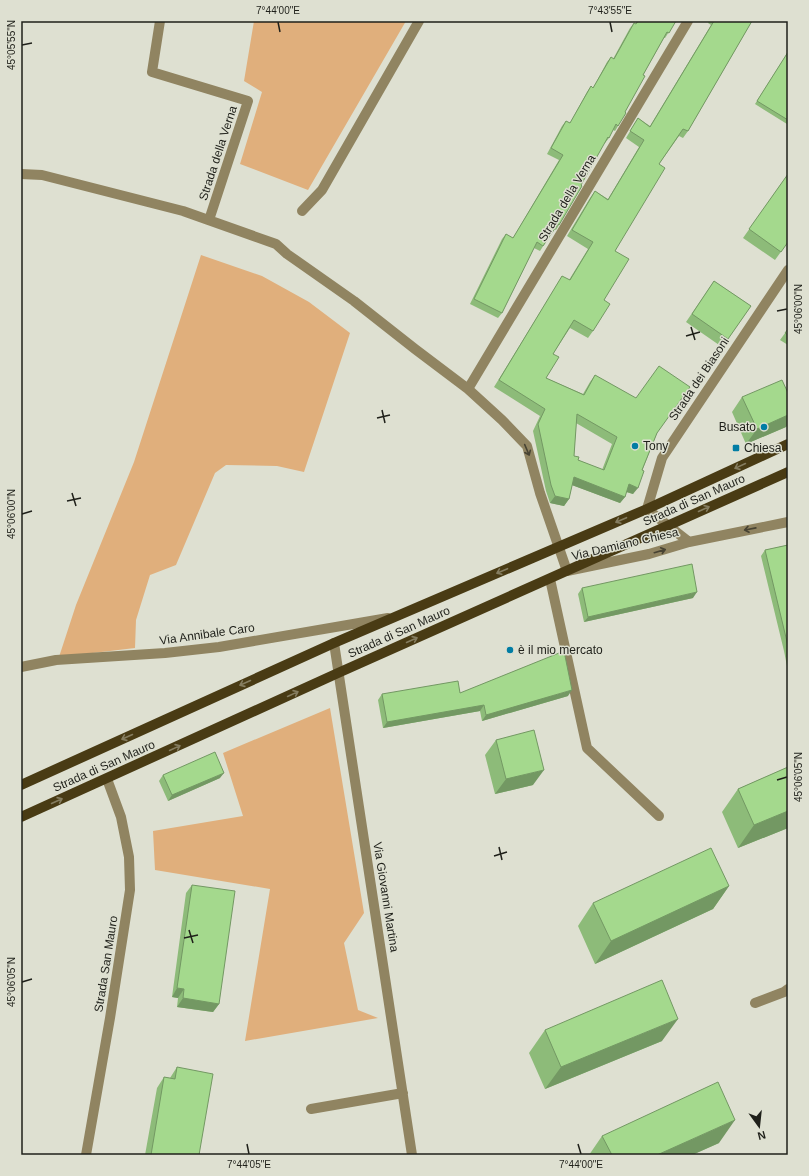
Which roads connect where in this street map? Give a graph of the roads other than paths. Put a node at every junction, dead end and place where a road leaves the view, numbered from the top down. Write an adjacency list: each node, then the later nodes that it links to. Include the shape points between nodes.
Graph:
1 (160, 21): 6 (street, Strada della Verna, via 152,72 248,102)
2 (419, 21): 5 (street, via 322,190)
3 (688, 21): 8 (street, Strada della Verna)
4 (21, 174): 6 (street, Strada della Verna, via 42,175)
5 (302, 212)
6 (209, 220): 8 (street, Strada della Verna, via 276,244)
7 (788, 270): 11 (street, Strada dei Biasoni, via 662,458)
8 (468, 389): 15 (street, Strada della Verna, one-way to 15, via 527,446 540,494)
9 (788, 444): 11 (main road, Strada di San Mauro, one-way to 11)
10 (788, 472): 13 (main road, Strada di San Mauro, one-way to 10)
11 (647, 509): 13 (street, Via Damiano Chiesa); 15 (main road, Strada di San Mauro, one-way to 15)
12 (788, 522): 14 (street, Via Damiano Chiesa, one-way to 14)
13 (669, 525): 14 (street, Via Damiano Chiesa); 16 (main road, Strada di San Mauro)
14 (689, 542): 16 (street, Via Damiano Chiesa, one-way to 14, via 648,554)
15 (559, 546): 16 (street, Strada della Verna); 18 (main road, Strada di San Mauro, one-way to 18)
16 (567, 571): 17 (main road, Strada di San Mauro)
17 (550, 578): 21 (main road, Strada di San Mauro, one-way to 17); 24 (street, via 588,748)
18 (396, 616): 19 (main road, Strada di San Mauro); 20 (street, Via Annibale Caro, via 219,647 165,654 56,660)
19 (334, 643): 21 (street, Via Giovanni Martina); 23 (main road, Strada di San Mauro, one-way to 23)
20 (21, 667)
21 (338, 673): 22 (main road, Strada di San Mauro, one-way to 21); 28 (street, Via Giovanni Martina)
22 (107, 779): 25 (main road, Strada di San Mauro, one-way to 22); 30 (street, Strada San Mauro, via 123,824 129,857 130,890)
23 (21, 785)
24 (659, 816)
25 (21, 817)
26 (788, 988): 27 (street)
27 (755, 1003)
28 (403, 1093): 29 (street); 31 (street, Via Giovanni Martina)
29 (311, 1108)
30 (86, 1155)
31 (412, 1155)

